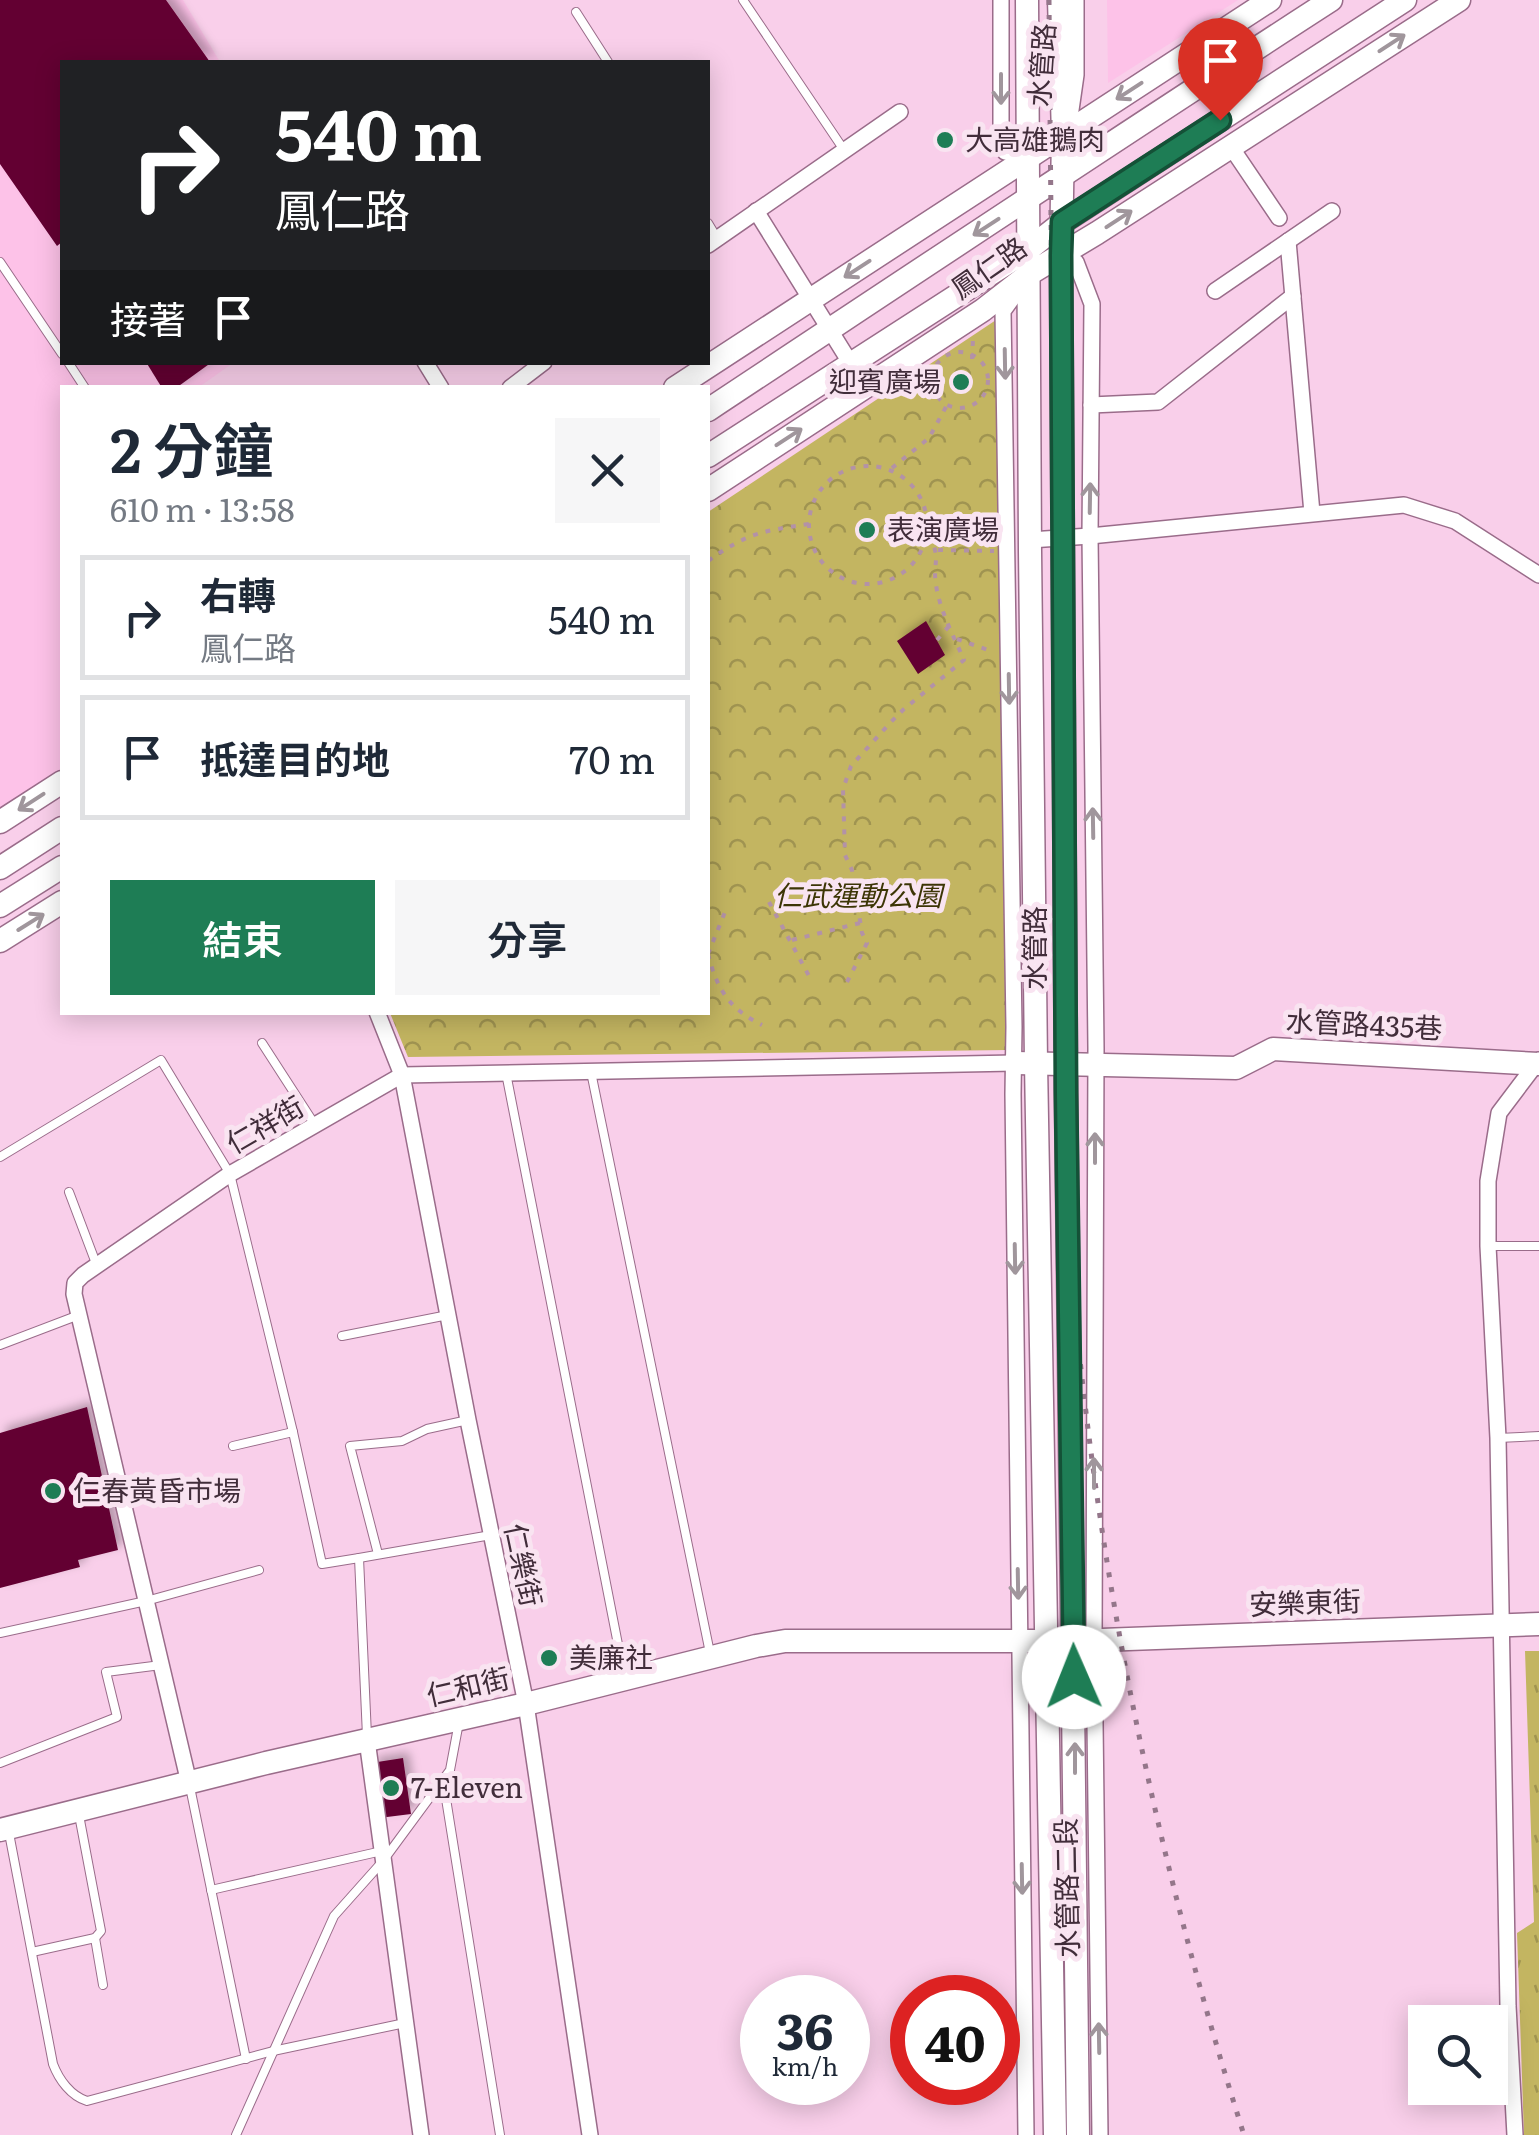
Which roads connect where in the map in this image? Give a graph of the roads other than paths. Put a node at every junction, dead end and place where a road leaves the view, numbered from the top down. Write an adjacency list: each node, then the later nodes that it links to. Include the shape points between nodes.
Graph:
1 (743, 0): 15 (lane)
2 (1001, 0): 16 (street, 水管路, one-way to 16, via 1001,140 1005,152)
3 (1028, 0): 16 (street, 水管路)
4 (1059, 0): 13 (street, 水管路)
5 (1076, 0): 13 (street, 水管路, via 1076,75)
6 (1270, 0): 13 (street, one-way to 13)
7 (1331, 0): 17 (street, 鳳仁路)
8 (1404, 0): 22 (street, 鳳仁路)
9 (1459, 0): 14 (street, 鳳仁路, one-way to 9)
10 (576, 12): 11 (lane)
11 (607, 60)
12 (900, 112): 15 (street)
13 (1062, 135): 16 (street); 17 (street, 水管路)
14 (1231, 147): 21 (street); 26 (street, 鳳仁路, one-way to 14)
15 (844, 150): 19 (street)
16 (1030, 157): 18 (street, 水管路); 31 (street, one-way to 31)
17 (1062, 176): 18 (street, 鳳仁路); 22 (street, 水管路)
18 (1030, 198): 25 (street, 水管路); 32 (street, 鳳仁路, one-way to 32)
19 (756, 211): 23 (street); 31 (street)
20 (1332, 211): 24 (street)
21 (1279, 218)
22 (1062, 222): 25 (street, 鳳仁路); 26 (street, 水管路)
23 (712, 242)
24 (1288, 242): 29 (street); 30 (street)
25 (1028, 249): 28 (street, 水管路); 34 (street, 鳳仁路)
26 (1061, 255): 28 (street, 鳳仁路); 40 (street, via 1076,262 1092,304); 46 (street, 水管路)
27 (0, 262): 33 (lane)
28 (1029, 274): 43 (street, 鳳仁路, one-way to 28); 47 (street, 水管路); 61 (street, 水管路, one-way to 61, via 1003,311)
29 (1215, 291)
30 (1293, 296): 40 (street, via 1158,402); 44 (street)
31 (810, 299): 32 (street); 36 (street)
32 (830, 330): 34 (street); 41 (street, 鳳仁路)
33 (60, 351)
34 (851, 364): 42 (street, 鳳仁路)
35 (540, 365): 38 (street)
36 (710, 365)
37 (710, 365): 39 (street)
38 (514, 385)
39 (680, 385)
40 (1091, 405): 45 (street, one-way to 40)
41 (710, 409)
42 (710, 455)
43 (710, 489)
44 (1312, 513): 45 (street); 48 (street, via 1404,505 1455,522)
45 (1090, 536): 46 (street); 62 (street, one-way to 45)
46 (1064, 538): 47 (street); 59 (street, 水管路)
47 (1030, 540): 61 (street, 水管路)
48 (1539, 575)
49 (60, 783): 50 (street, one-way to 50)
50 (0, 822)
51 (60, 829): 52 (street)
52 (0, 868)
53 (60, 868): 55 (street)
54 (60, 903): 56 (street, one-way to 54)
55 (0, 906)
56 (0, 941)
57 (378, 1015): 65 (street, 仁樂街)
58 (262, 1042): 66 (lane)
59 (1066, 1062): 61 (street, 水管路435巷); 62 (street, 水管路435巷); 91 (street, 水管路)
60 (1538, 1062): 62 (street, 水管路435巷, via 1273,1049 1236,1068); 70 (street, via 1500,1112 1488,1181)
61 (1025, 1063): 63 (street, 仁祥街); 90 (street, 水管路, one-way to 90); 92 (street, 水管路)
62 (1096, 1063): 91 (street, one-way to 62)
63 (591, 1072): 64 (street, 仁祥街); 93 (lane)
64 (506, 1073): 65 (street, 仁祥街); 95 (lane)
65 (402, 1074): 66 (street, 仁祥街); 74 (street, 仁樂街)
66 (314, 1125): 68 (street, 仁祥街)
67 (0, 1157): 68 (lane, via 161,1060)
68 (230, 1174): 72 (street, 仁祥街); 78 (lane)
69 (69, 1192): 72 (lane)
70 (1488, 1246): 71 (lane); 80 (street)
71 (1539, 1246)
72 (97, 1266): 73 (street, 仁祥街, via 75,1284)
73 (79, 1315): 76 (lane); 86 (street, 仁祥街)
74 (448, 1315): 75 (lane); 77 (street, 仁樂街)
75 (342, 1336)
76 (0, 1344)
77 (468, 1420): 82 (street, 仁樂街); 83 (lane, via 426,1428 402,1441 350,1446)
78 (293, 1432): 81 (lane); 84 (lane, via 322,1564)
79 (1539, 1436): 80 (lane)
80 (1498, 1438): 88 (street)
81 (233, 1446)
82 (491, 1534): 83 (lane); 96 (street, 仁樂街)
83 (378, 1554): 84 (lane)
84 (359, 1558): 98 (lane)
85 (260, 1570): 86 (lane)
86 (146, 1601): 89 (lane); 94 (street, 仁祥街)
87 (1539, 1624): 88 (street, 安樂東街)
88 (1501, 1625): 91 (street, 安樂東街); 120 (street)
89 (0, 1633)
90 (1019, 1641): 92 (street, 仁和街); 93 (street, 仁和街, via 785,1641); 116 (street, 水管路二段, one-way to 116)
91 (1084, 1641): 92 (street, 仁和街); 118 (street, 水管路二段, one-way to 91); 119 (street, 水管路二段, one-way to 91)
92 (1047, 1642): 117 (street, 水管路二段)
93 (711, 1657): 95 (street, 仁和街)
94 (162, 1664): 99 (lane, via 106,1672 118,1717); 101 (street, 仁祥街)
95 (625, 1679): 96 (street, 仁和街)
96 (526, 1704): 97 (street, 仁和街); 115 (street, 仁樂街)
97 (460, 1719): 98 (street, 仁和街); 100 (lane)
98 (367, 1740): 101 (street, 仁和街); 104 (street)
99 (0, 1762)
100 (442, 1780): 104 (lane); 114 (lane)
101 (189, 1782): 102 (street, 仁和街); 105 (lane)
102 (78, 1811): 103 (street, 仁和街); 106 (lane, via 101,1931)
103 (4, 1830): 107 (lane)
104 (383, 1856): 105 (lane); 109 (street); 110 (lane, via 334,1916)
105 (211, 1890): 111 (lane)
106 (95, 1938): 107 (lane); 108 (lane)
107 (32, 1952): 111 (lane, via 53,2064 77,2098 87,2101)
108 (104, 1986)
109 (405, 2023): 110 (lane); 113 (street)
110 (273, 2052): 111 (lane); 112 (lane)
111 (246, 2060)
112 (236, 2135)
113 (420, 2135)
114 (500, 2135)
115 (590, 2135)
116 (1026, 2135)
117 (1054, 2135)
118 (1078, 2135)
119 (1100, 2135)
120 (1515, 2135)

